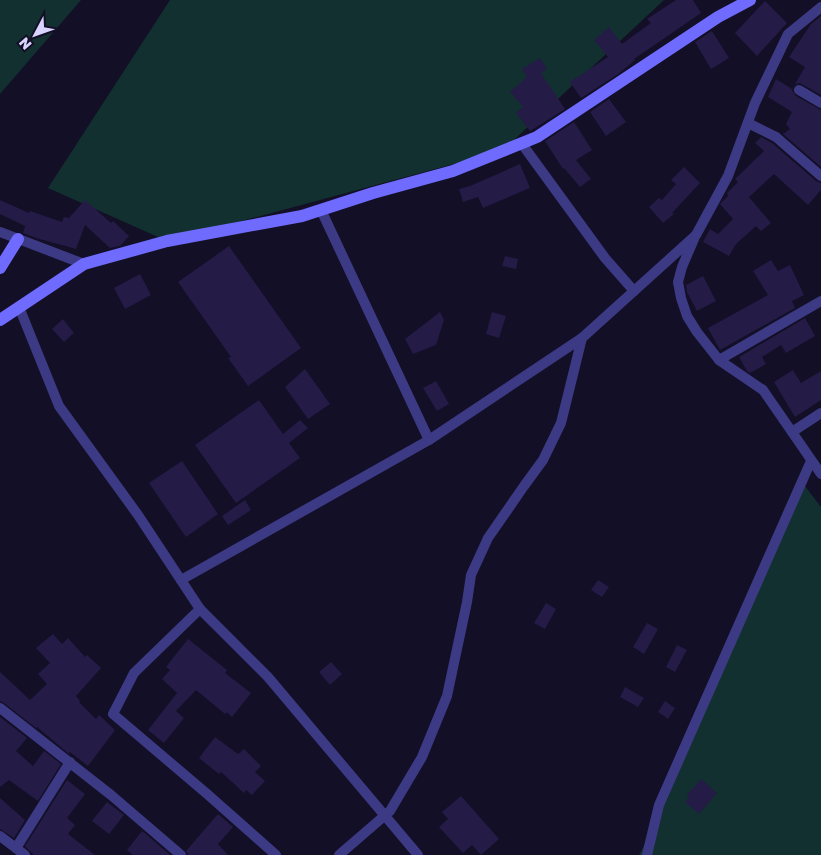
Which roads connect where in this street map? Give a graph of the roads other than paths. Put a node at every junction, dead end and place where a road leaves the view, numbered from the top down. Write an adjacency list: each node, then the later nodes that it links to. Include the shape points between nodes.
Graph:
1 (750, 0): 6 (street, via 718,17)
2 (821, 7): 5 (street, via 788,34)
3 (799, 90): 4 (street)
4 (821, 103)
5 (748, 123): 7 (street, via 776,137); 10 (street, via 728,176)
6 (522, 144): 8 (street, via 453,171); 14 (street, via 605,258)
7 (821, 176)
8 (321, 210): 12 (street, via 167,241); 22 (street)
9 (0, 232): 11 (street)
10 (696, 235): 14 (street); 19 (street, via 682,267 679,290 687,316)
11 (18, 239): 12 (street); 13 (street)
12 (84, 264): 16 (street)
13 (0, 268)
14 (634, 291): 18 (street)
15 (821, 301): 19 (street)
16 (19, 307): 17 (street); 25 (street, via 59,406)
17 (0, 320)
18 (582, 338): 22 (street); 29 (street, via 561,423 543,460 488,538 471,575 447,696 422,757)
19 (719, 360): 21 (street, via 763,390)
20 (821, 413): 21 (street)
21 (792, 432): 23 (street)
22 (429, 440): 25 (street)
23 (811, 461): 24 (street); 37 (street, via 659,805)
24 (821, 474)
25 (181, 580): 26 (street)
26 (200, 609): 29 (street, via 268,677); 34 (street, via 134,673 113,714)
27 (0, 708): 28 (street)
28 (70, 762): 31 (street); 33 (street)
29 (385, 815): 35 (street); 36 (street)
30 (0, 836): 31 (street)
31 (16, 848): 32 (street)
32 (25, 855)
33 (181, 855)
34 (276, 855)
35 (339, 855)
36 (418, 855)
37 (647, 855)

